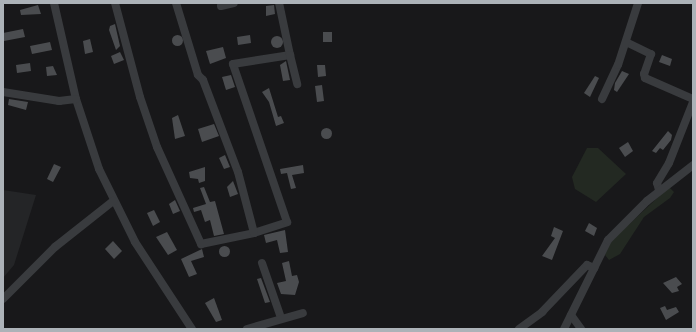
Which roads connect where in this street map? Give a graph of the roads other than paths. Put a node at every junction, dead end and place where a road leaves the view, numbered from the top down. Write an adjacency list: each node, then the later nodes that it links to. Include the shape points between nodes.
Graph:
1 (54, 3): 12 (street)
2 (115, 3): 19 (street, via 140,98 201,244)
3 (176, 3): 19 (street, via 198,75 203,80 238,172)
4 (234, 3): 7 (street)
5 (279, 3): 9 (street)
6 (638, 3): 8 (street)
7 (221, 6)
8 (626, 42): 13 (street); 14 (street, via 651,54 645,78)
9 (290, 55): 10 (street); 19 (street, via 233,64 287,222)
10 (298, 84)
11 (3, 92): 12 (street, via 59,101)
12 (76, 99): 18 (street)
13 (602, 99)
14 (693, 99)
15 (693, 102): 17 (street, via 669,163 657,183)
16 (693, 165): 17 (street)
17 (659, 190): 21 (street, via 608,240)
18 (113, 201): 22 (street, via 55,247); 26 (street)
19 (254, 233)
20 (262, 263): 25 (street)
21 (594, 268): 24 (street); 28 (street, via 587,265 542,312)
22 (3, 299)
23 (303, 313): 25 (street)
24 (571, 315): 29 (street); 30 (street)
25 (281, 318): 27 (street)
26 (192, 329)
27 (247, 329)
28 (519, 329)
29 (564, 329)
30 (581, 329)

